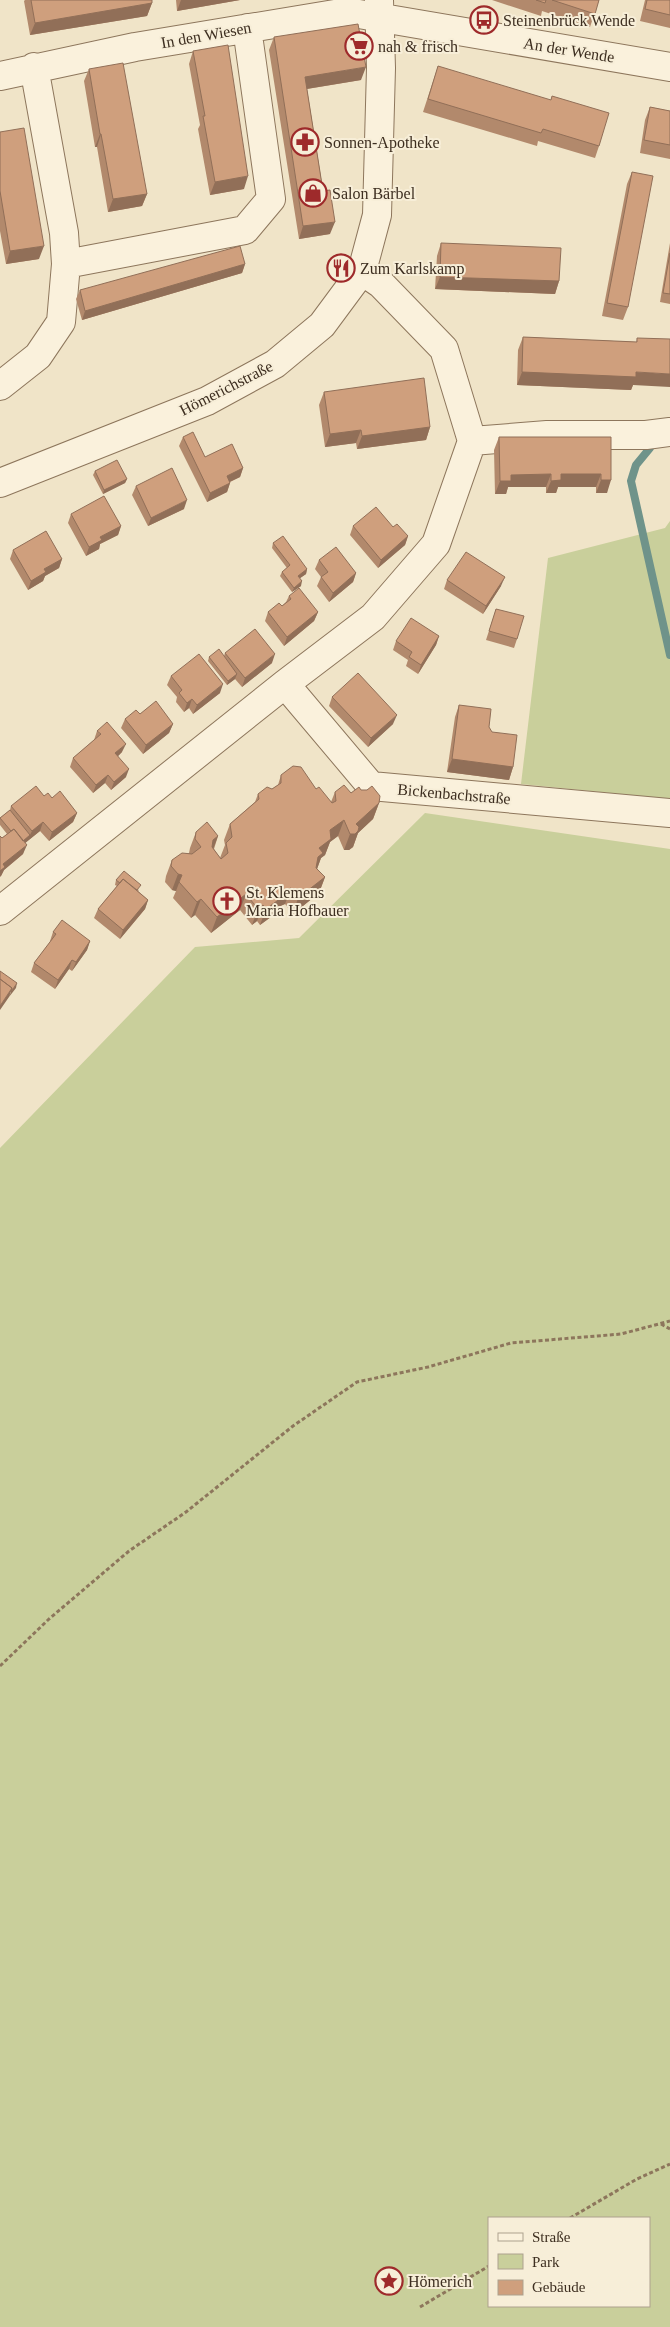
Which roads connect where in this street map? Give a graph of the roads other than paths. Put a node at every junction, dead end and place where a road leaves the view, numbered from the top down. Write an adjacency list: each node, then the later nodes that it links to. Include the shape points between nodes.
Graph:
1 (380, 8): 2 (street, In den Wiesen); 4 (street, An der Wende, via 407,24); 7 (street, Hömerichstraße, via 376,215)
2 (247, 28): 3 (street, In den Wiesen); 6 (street, via 271,199 245,230)
3 (34, 67): 5 (street, In den Wiesen); 6 (street, via 64,233)
4 (670, 67)
5 (0, 76)
6 (66, 264): 8 (street, via 61,322 38,356)
7 (362, 271): 10 (street, via 380,284 444,349); 11 (street, Hömerichstraße, via 322,324 275,364 206,402)
8 (0, 386)
9 (670, 432): 10 (street, via 548,435)
10 (472, 441): 12 (street, via 436,544 373,617)
11 (0, 483)
12 (285, 684): 13 (street, Bickenbachstraße, via 371,786); 14 (street)
13 (670, 814)
14 (0, 911)

